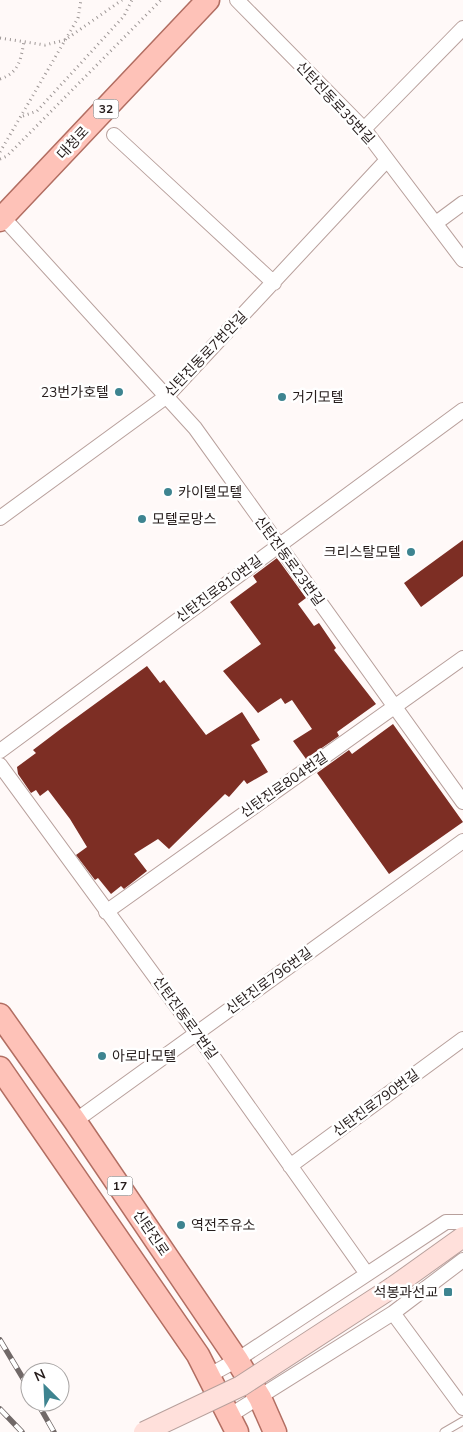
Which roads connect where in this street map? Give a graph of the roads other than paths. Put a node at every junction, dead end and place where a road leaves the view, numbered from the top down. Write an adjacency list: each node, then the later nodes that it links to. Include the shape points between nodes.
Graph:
1 (208, 0): 8 (main road, 대청로 / 32)
2 (237, 0): 4 (street, 신탄진동로35번길)
3 (463, 28): 4 (street)
4 (364, 129): 6 (street, 신탄진동로35번길)
5 (114, 135): 11 (street)
6 (386, 162): 9 (street, 신탄진동로35번길); 11 (street, 신탄진동로7번안길)
7 (463, 203): 9 (street)
8 (1, 219): 12 (street, 신탄진동로23번길)
9 (436, 223): 10 (street, 신탄진동로35번길)
10 (463, 260)
11 (274, 283): 12 (street, 신탄진동로7번안길)
12 (167, 396): 14 (street, 신탄진동로7번안길); 15 (street, 신탄진동로23번길, via 194,428)
13 (463, 410): 15 (street, 신탄진로810번길)
14 (0, 518)
15 (278, 546): 17 (street, 신탄진동로23번길); 18 (street, 신탄진로810번길)
16 (463, 658): 17 (street, 신탄진로804번길)
17 (394, 707): 20 (street, 신탄진동로23번길); 22 (street, 신탄진로804번길)
18 (0, 751)
19 (0, 765): 22 (street, 신탄진동로7번길)
20 (463, 802)
21 (463, 841): 24 (street, 신탄진로796번길)
22 (106, 912): 24 (street, 신탄진동로7번길)
23 (0, 1015): 27 (main road, 신탄진로 / 17)
24 (197, 1034): 27 (street, 신탄진로796번길); 28 (street, 신탄진동로7번길)
25 (463, 1039): 28 (street, 신탄진로790번길)
26 (0, 1068): 35 (main road, 17, via 192,1347)
27 (75, 1121): 34 (main road, 신탄진로 / 17)
28 (290, 1166): 32 (street, 신탄진동로7번길)
29 (463, 1222): 32 (street, via 446,1222)
30 (463, 1237): 40 (main road, bridge, via 393,1287 241,1386)
31 (463, 1260): 33 (street)
32 (367, 1274): 34 (street)
33 (393, 1313): 36 (street); 37 (street)
34 (237, 1360): 35 (street); 36 (main road, 신탄진로 / 17)
35 (208, 1376): 39 (main road, 17)
36 (260, 1398): 39 (street); 41 (main road, 신탄진로 / 17)
37 (463, 1408)
38 (463, 1421): 42 (lane)
39 (233, 1424)
40 (144, 1432)
41 (275, 1432)
42 (444, 1432)

